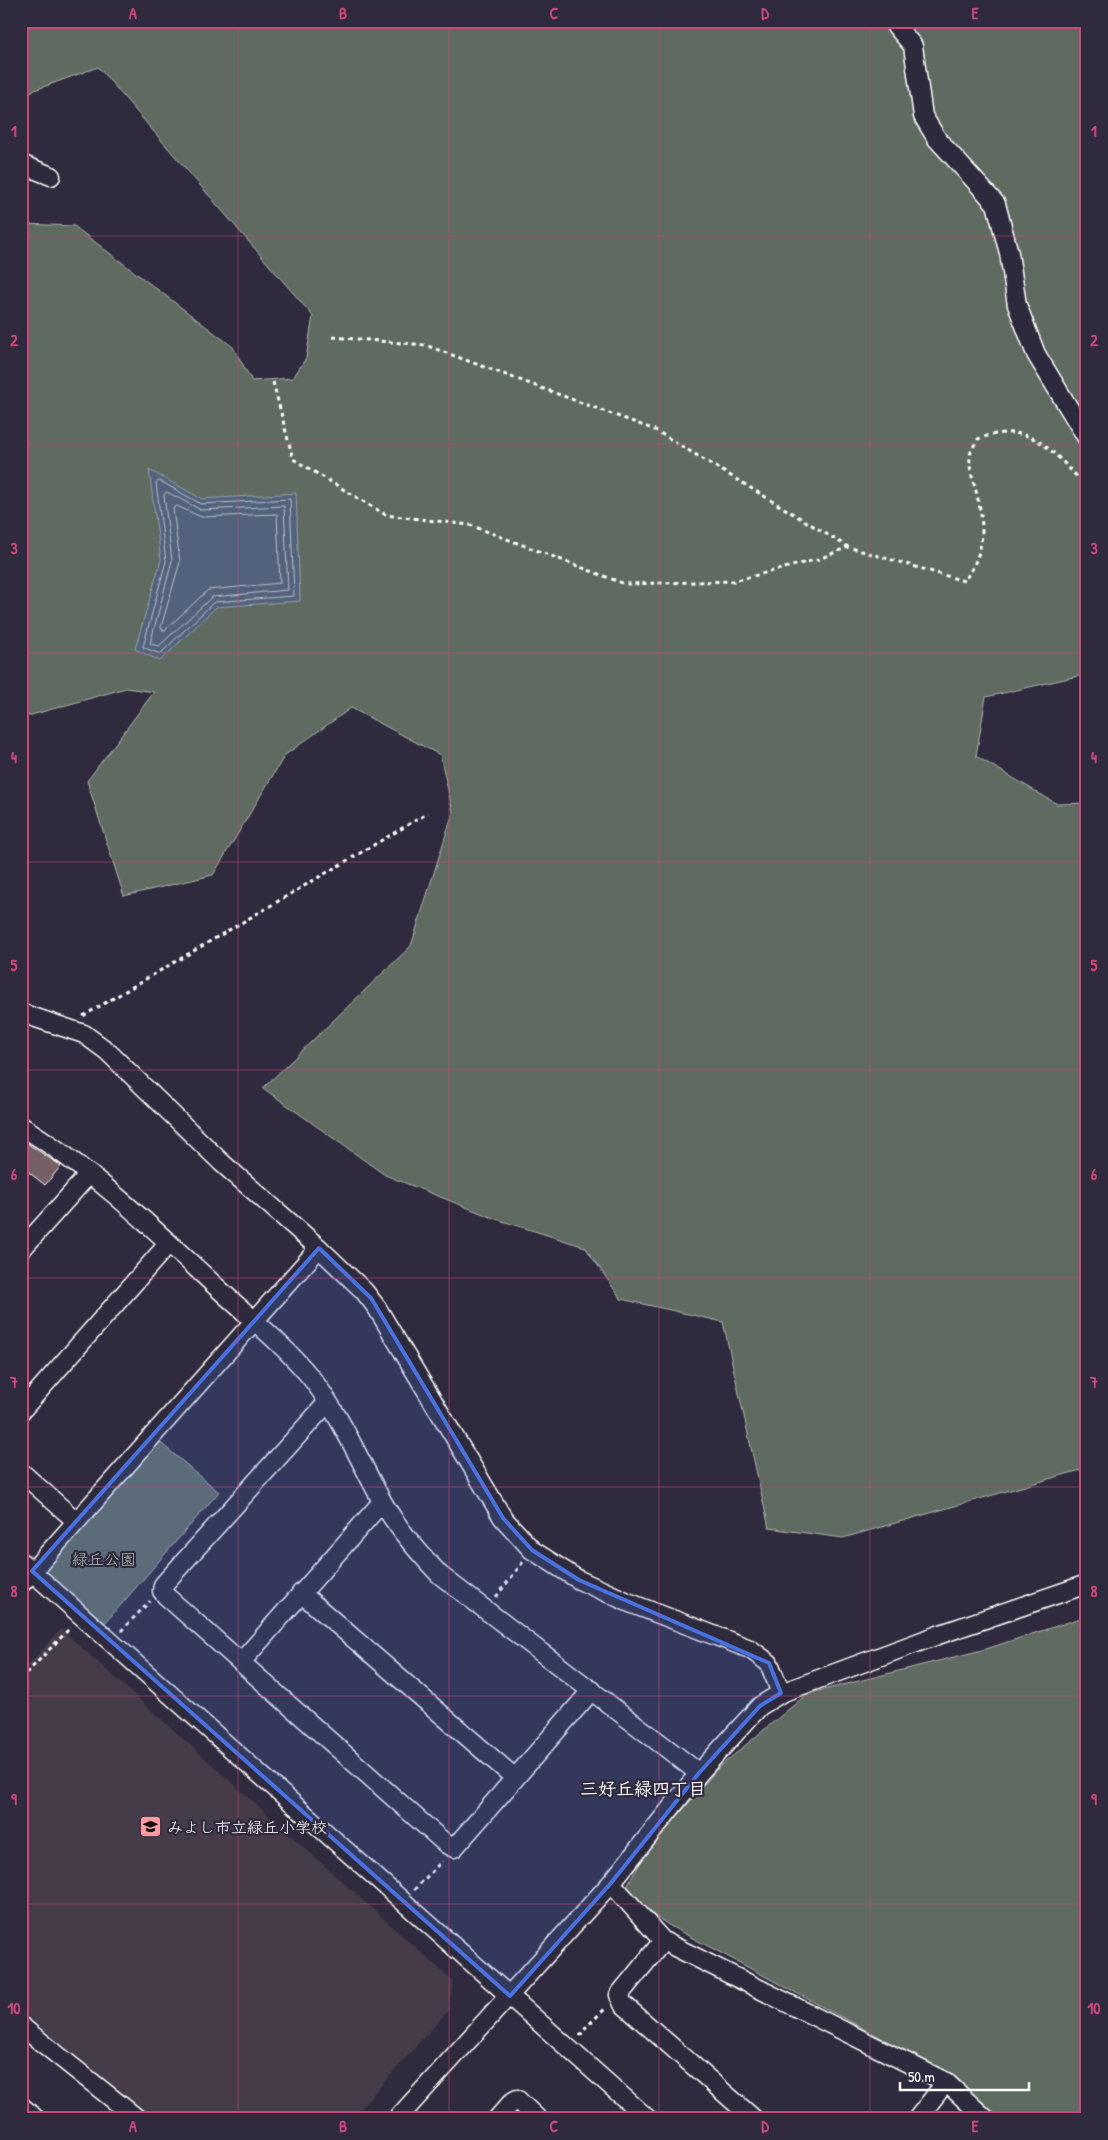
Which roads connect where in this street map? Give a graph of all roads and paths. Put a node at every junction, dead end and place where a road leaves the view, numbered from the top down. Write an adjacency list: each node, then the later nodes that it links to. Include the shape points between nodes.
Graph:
1 (892, 21): 6 (street, via 913,46 923,116 937,139 996,204 1009,253 1017,305 1036,354)
2 (21, 164): 3 (street)
3 (51, 176)
4 (333, 337): 8 (path, via 425,345 655,430)
5 (273, 382): 8 (path, via 294,459 386,515 470,525 625,584 734,581 819,559)
6 (1087, 438)
7 (1087, 486): 8 (path, via 1047,448 1028,435 996,433 978,439 970,455 983,541 976,565 964,581)
8 (848, 547)
9 (428, 813): 11 (path)
10 (21, 1013): 11 (street)
11 (65, 1027): 15 (street, via 84,1034 107,1051 222,1163)
12 (21, 1126): 13 (street)
13 (89, 1174): 14 (street); 16 (street)
14 (169, 1243): 17 (street); 19 (street)
15 (319, 1248): 17 (street); 23 (street, via 371,1298 503,1518)
16 (21, 1250)
17 (254, 1321): 18 (street, via 291,1355); 22 (street)
18 (328, 1402): 21 (street); 26 (street, via 163,1585)
19 (21, 1411)
20 (21, 1472): 22 (street)
21 (382, 1502): 27 (street); 28 (street, via 408,1540 440,1575)
22 (76, 1521): 24 (street)
23 (532, 1550): 28 (path); 34 (street, via 579,1580 750,1650 769,1663)
24 (25, 1572): 29 (street)
25 (1087, 1584): 34 (street)
26 (162, 1591): 30 (path); 31 (street)
27 (301, 1593): 31 (street); 36 (street)
28 (487, 1610): 33 (street)
29 (82, 1616): 30 (street); 32 (path)
30 (110, 1642): 39 (street)
31 (242, 1661): 37 (street)
32 (21, 1678)
33 (592, 1690): 35 (street); 36 (street)
34 (781, 1693): 35 (street, via 760,1706)
35 (700, 1773): 38 (street)
36 (515, 1778): 37 (street)
37 (454, 1848): 39 (path)
38 (611, 1883): 40 (street); 42 (street)
39 (403, 1902): 42 (street)
40 (663, 1941): 41 (street); 45 (street)
41 (619, 1995): 44 (path); 53 (street, via 624,2004)
42 (510, 1996): 49 (street); 52 (street)
43 (21, 2026): 48 (street)
44 (586, 2028)
45 (946, 2082): 54 (street); 55 (street)
46 (21, 2106): 47 (street)
47 (36, 2119)
48 (138, 2119)
49 (397, 2119)
50 (497, 2119): 51 (street, via 517,2099)
51 (538, 2119)
52 (648, 2119)
53 (754, 2119)
54 (917, 2119)
55 (986, 2119)

